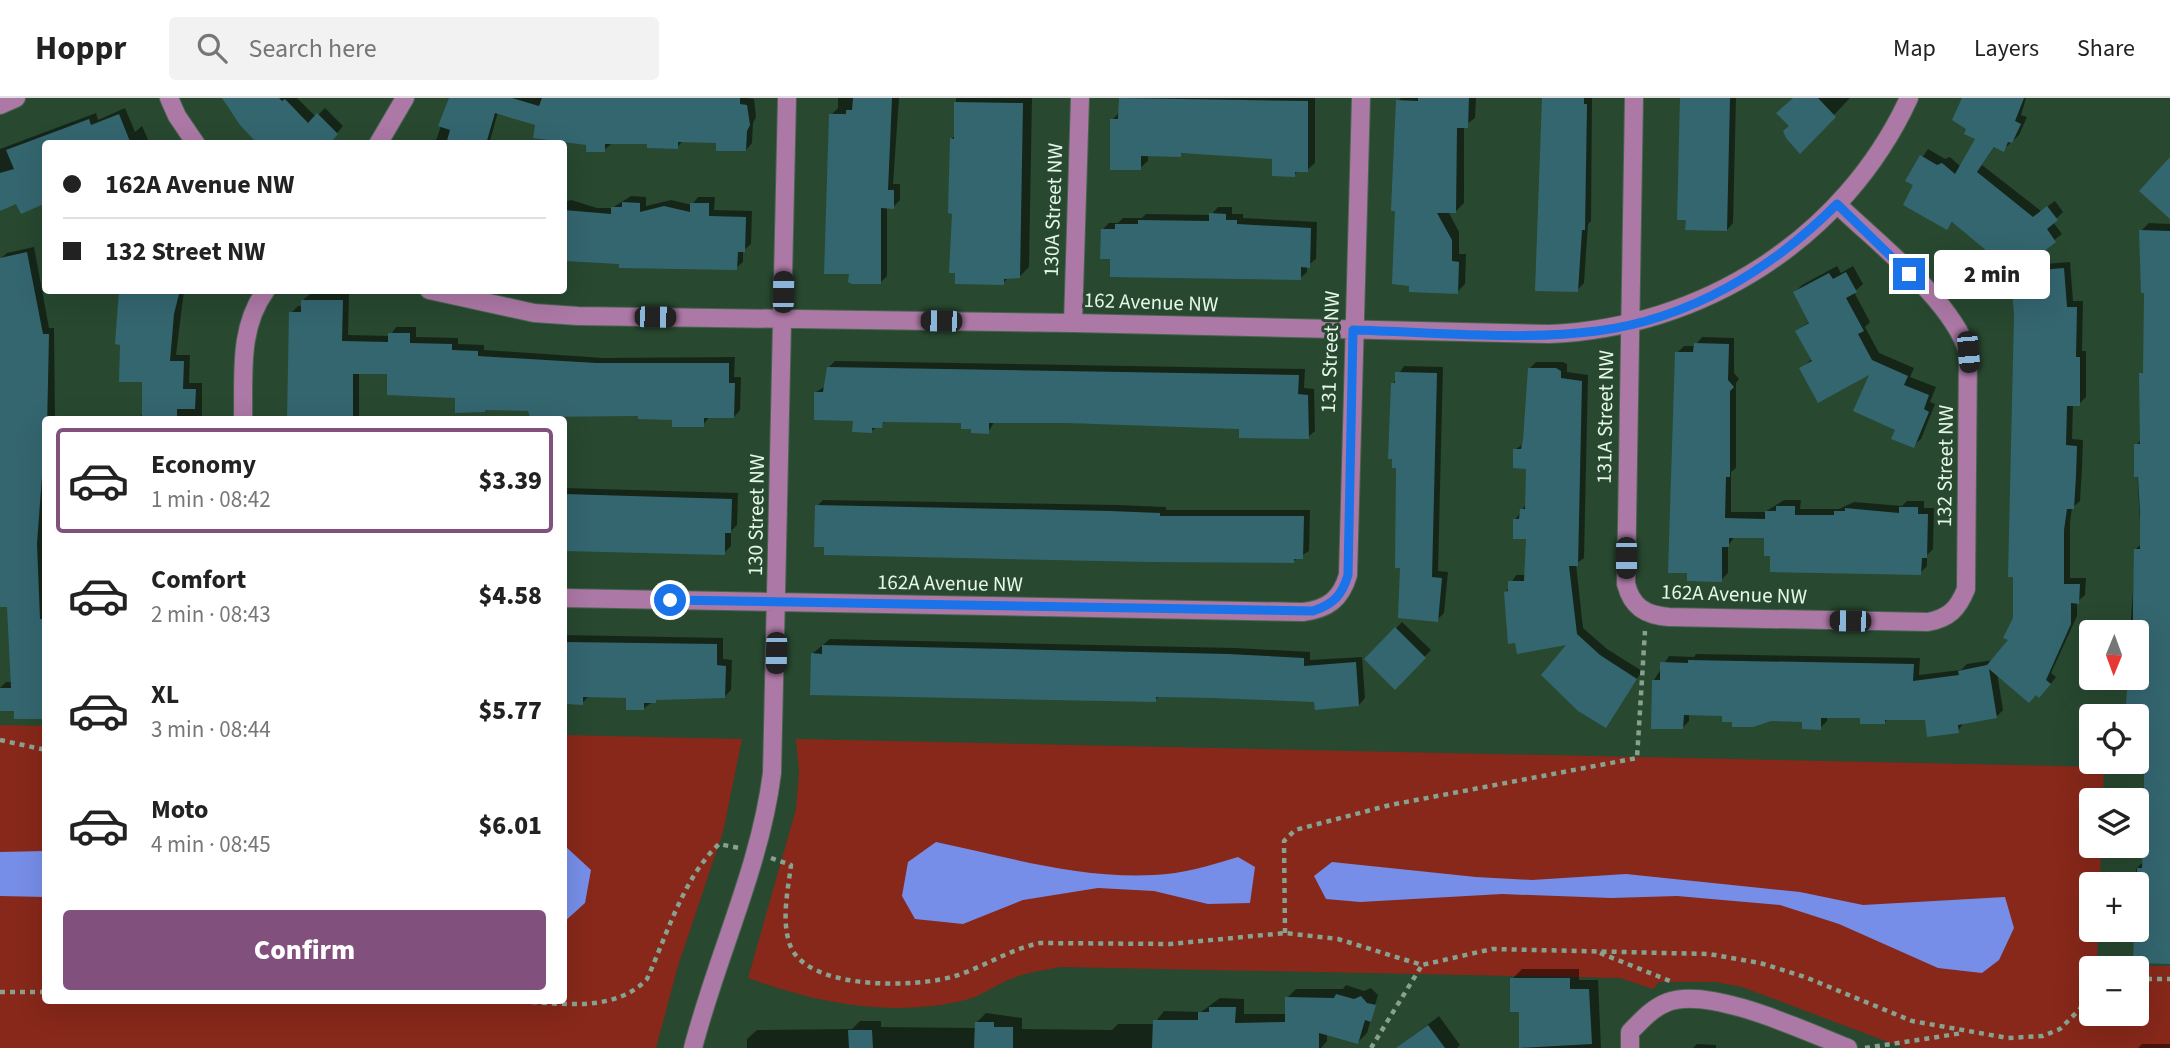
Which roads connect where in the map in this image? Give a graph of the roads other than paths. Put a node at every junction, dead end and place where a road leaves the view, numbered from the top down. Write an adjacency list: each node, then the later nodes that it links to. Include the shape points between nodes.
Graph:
1 (16, 98): 9 (street)
2 (169, 98): 10 (street)
3 (405, 98): 11 (street)
4 (787, 98): 15 (street, 130 Street NW)
5 (1080, 98): 16 (street, 130A Street NW)
6 (1362, 98): 18 (street, 131 Street NW)
7 (1634, 98): 17 (street, 131A Street NW)
8 (1909, 98): 12 (street, via 1880,150)
9 (0, 105)
10 (193, 140)
11 (380, 140)
12 (1837, 204): 17 (street, 162 Avenue NW, via 1785,253 1736,283 1686,307); 24 (street, 132 Street NW, via 1945,309 1963,335 1968,352 1966,589)
13 (263, 294): 19 (street, via 247,328)
14 (448, 294): 15 (street, 162 Avenue NW, via 545,314)
15 (783, 319): 16 (street, 162 Avenue NW); 21 (street, 130 Street NW)
16 (1073, 323): 18 (street, 162 Avenue NW)
17 (1629, 324): 18 (street, 162 Avenue NW, via 1549,334); 23 (street, 131A Street NW, via 1626,584)
18 (1353, 330): 22 (street, 131 Street NW, via 1348,575)
19 (243, 416)
20 (567, 598): 21 (street, 162A Avenue NW)
21 (777, 602): 22 (street, 162A Avenue NW, via 1303,612); 25 (street, 130 Street NW, via 767,812)
22 (1333, 603)
23 (1642, 610): 24 (street, 162A Avenue NW, via 1669,617 1928,622)
24 (1953, 612)
25 (693, 1048)
26 (1630, 1048): 27 (street, via 1630,1032 1652,1010 1671,1001 1694,999 1753,1011)
27 (1848, 1048)

